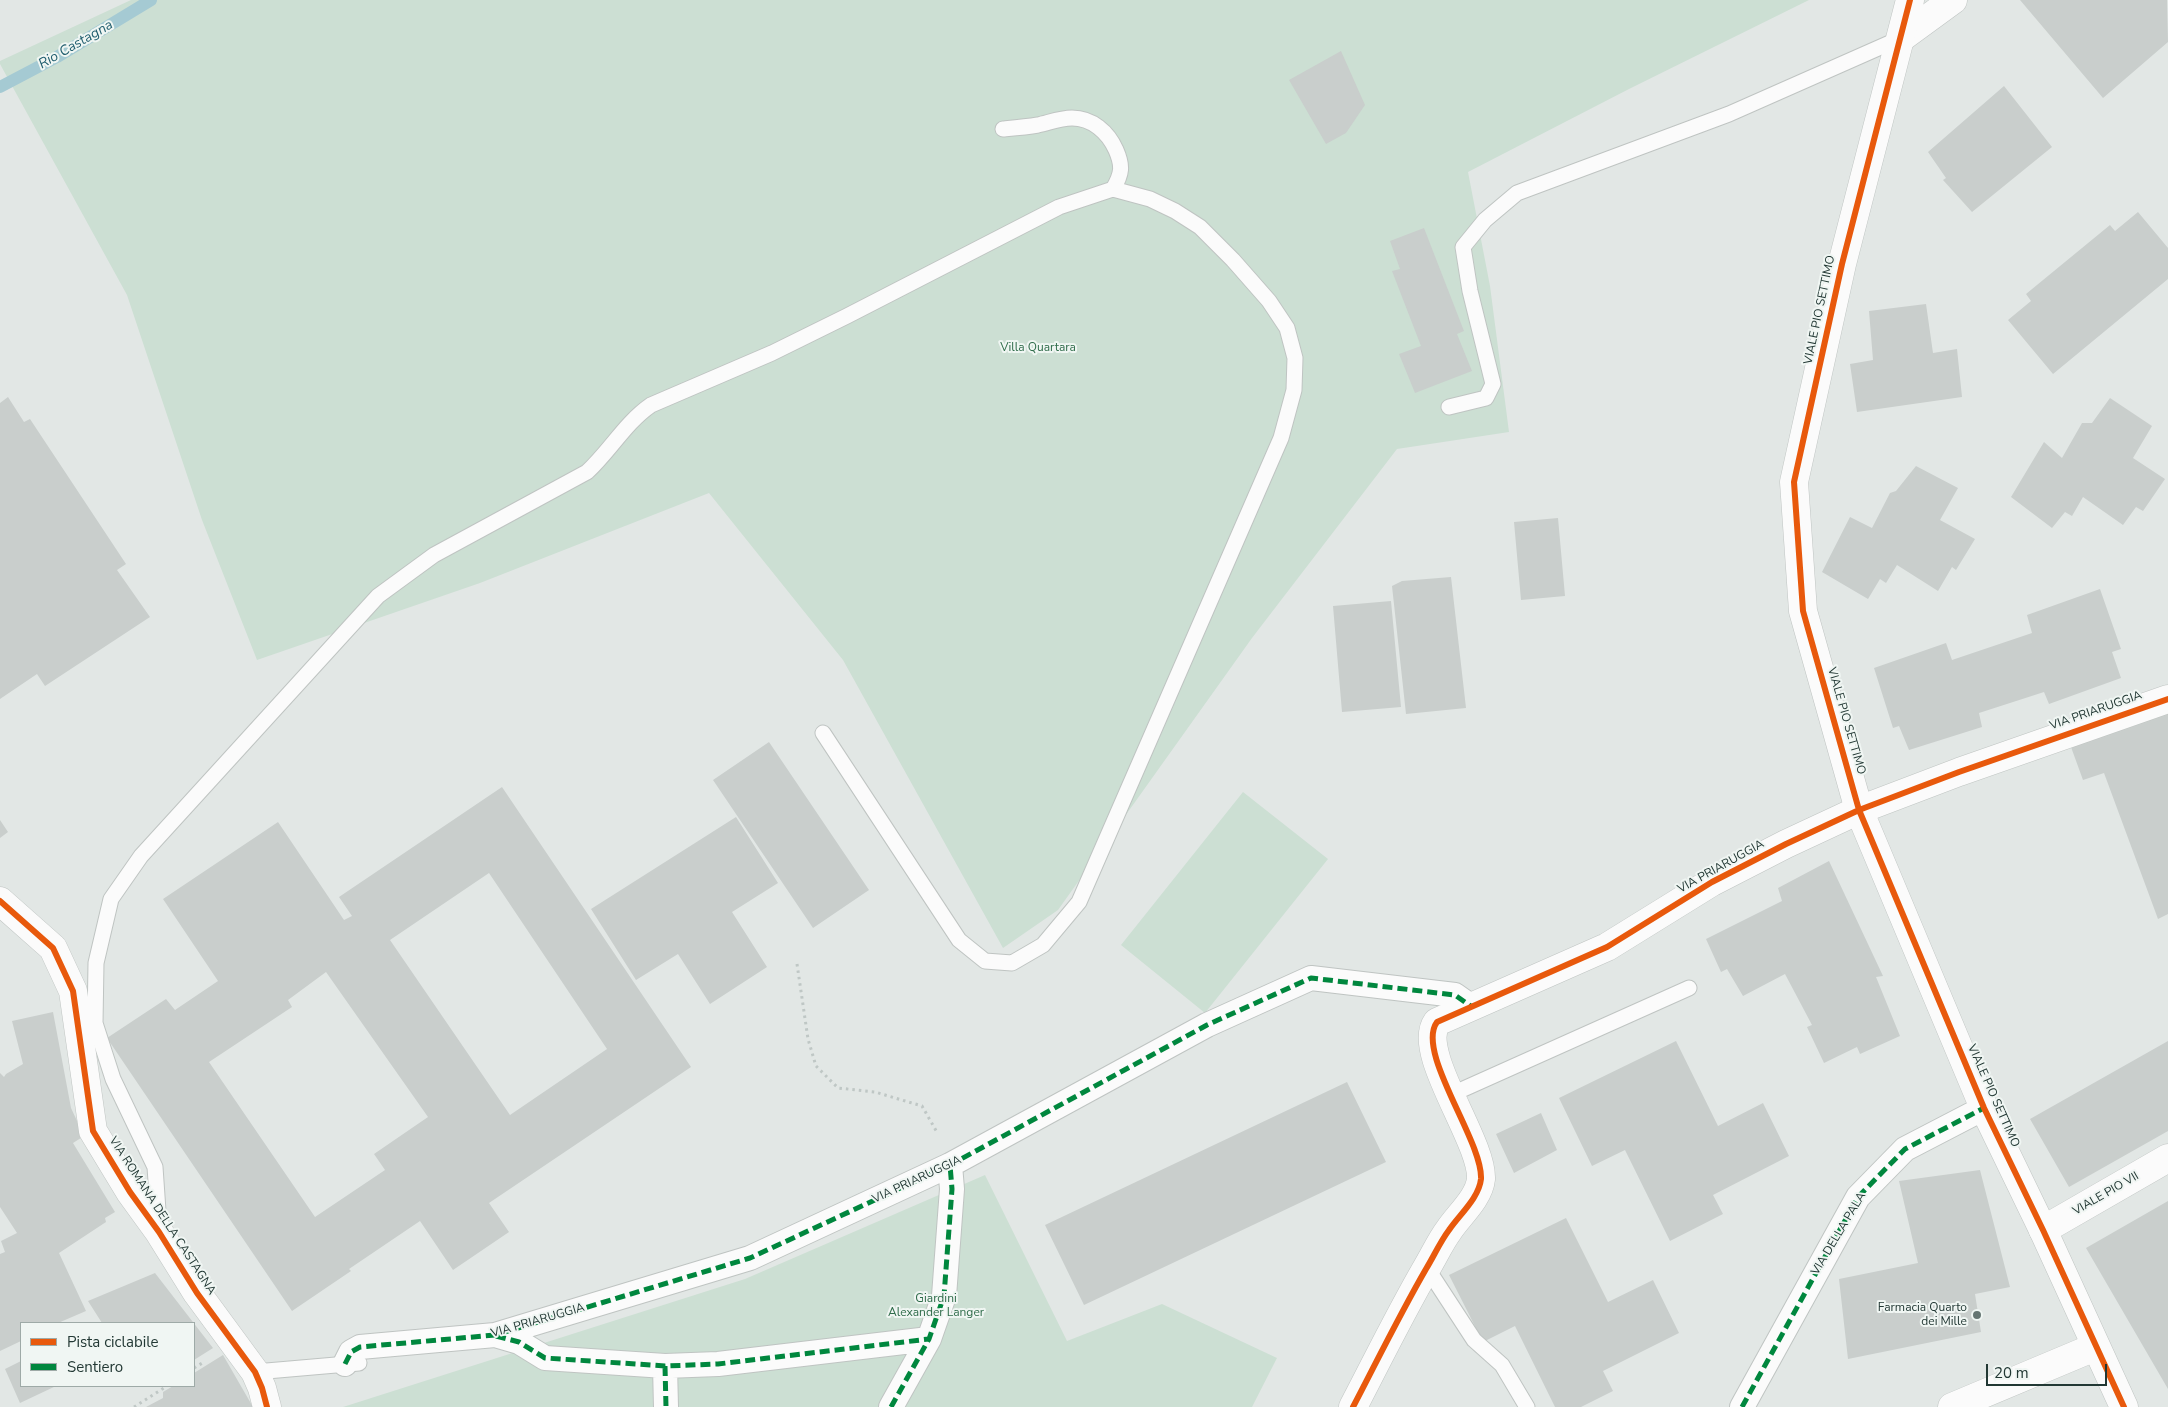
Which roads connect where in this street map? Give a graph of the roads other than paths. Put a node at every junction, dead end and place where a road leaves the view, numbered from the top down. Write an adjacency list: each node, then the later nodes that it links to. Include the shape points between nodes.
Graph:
1 (1910, 0): 3 (street, VIALE PIO SETTIMO)
2 (1953, 0): 3 (street)
3 (1901, 38): 6 (lane, via 1729,114 1517,193 1485,220 1463,247 1493,384 1486,398); 9 (street, VIALE PIO SETTIMO, via 1842,264 1794,482 1803,611)
4 (1003, 129): 5 (lane, via 1071,118 1088,121 1102,129 1120,158 1121,175)
5 (1113, 189): 8 (lane, via 1150,199 1175,211 1200,227 1233,260 1269,301 1287,328 1295,358 1295,374 1281,438 1079,902 1043,945 1012,963 985,961 959,940); 18 (lane, via 1059,207 772,353 651,405 637,415 587,472 434,556 378,596 141,856 111,900 96,964 95,1023 113,1080 155,1167)
6 (1449, 408)
7 (2168, 699): 9 (street, VIA PRIARUGGIA, via 1958,772)
8 (823, 733)
9 (1860, 810): 12 (street, VIA PRIARUGGIA, via 1712,882 1607,946); 14 (street, VIALE PIO SETTIMO)
10 (0, 901): 18 (street, VIA ROMANA DELLA CASTAGNA, via 52,948 73,991 93,1131)
11 (1690, 988): 13 (lane)
12 (1472, 1007): 13 (street, VIA PRIARUGGIA, via 1437,1022 1433,1027 1432,1046); 16 (street, VIA PRIARUGGIA, via 1456,995 1311,978 1207,1025)
13 (1450, 1095): 19 (street, VIA PRIARUGGIA, via 1480,1163 1481,1181)
14 (1984, 1108): 17 (street, VIALE PIO SETTIMO); 31 (street, VIA DELLA PALA, via 1905,1148 1858,1197)
15 (2168, 1158): 17 (street, VIALE PIO VII)
16 (950, 1165): 20 (street, VIA PRIARUGGIA, via 750,1258); 21 (street, via 952,1189 944,1296)
17 (2044, 1230): 22 (street, VIALE PIO SETTIMO)
18 (159, 1232): 25 (street, VIA ROMANA DELLA CASTAGNA, via 197,1293)
19 (1427, 1268): 29 (street); 30 (lane, via 1474,1340 1502,1365)
20 (495, 1335): 23 (street, VIA PRIARUGGIA, via 360,1347 352,1352); 24 (street, via 519,1342 545,1358)
21 (929, 1339): 24 (street, via 718,1364); 28 (street)
22 (2095, 1347): 32 (street); 33 (street, VIALE PIO SETTIMO)
23 (352, 1364): 25 (lane, VIA PRIARUGGIA)
24 (665, 1366): 27 (street)
25 (255, 1372): 26 (street, VIA ROMANA DELLA CASTAGNA)
26 (267, 1407)
27 (666, 1407)
28 (891, 1407)
29 (1353, 1407)
30 (1527, 1407)
31 (1742, 1407)
32 (1952, 1407)
33 (2124, 1407)

